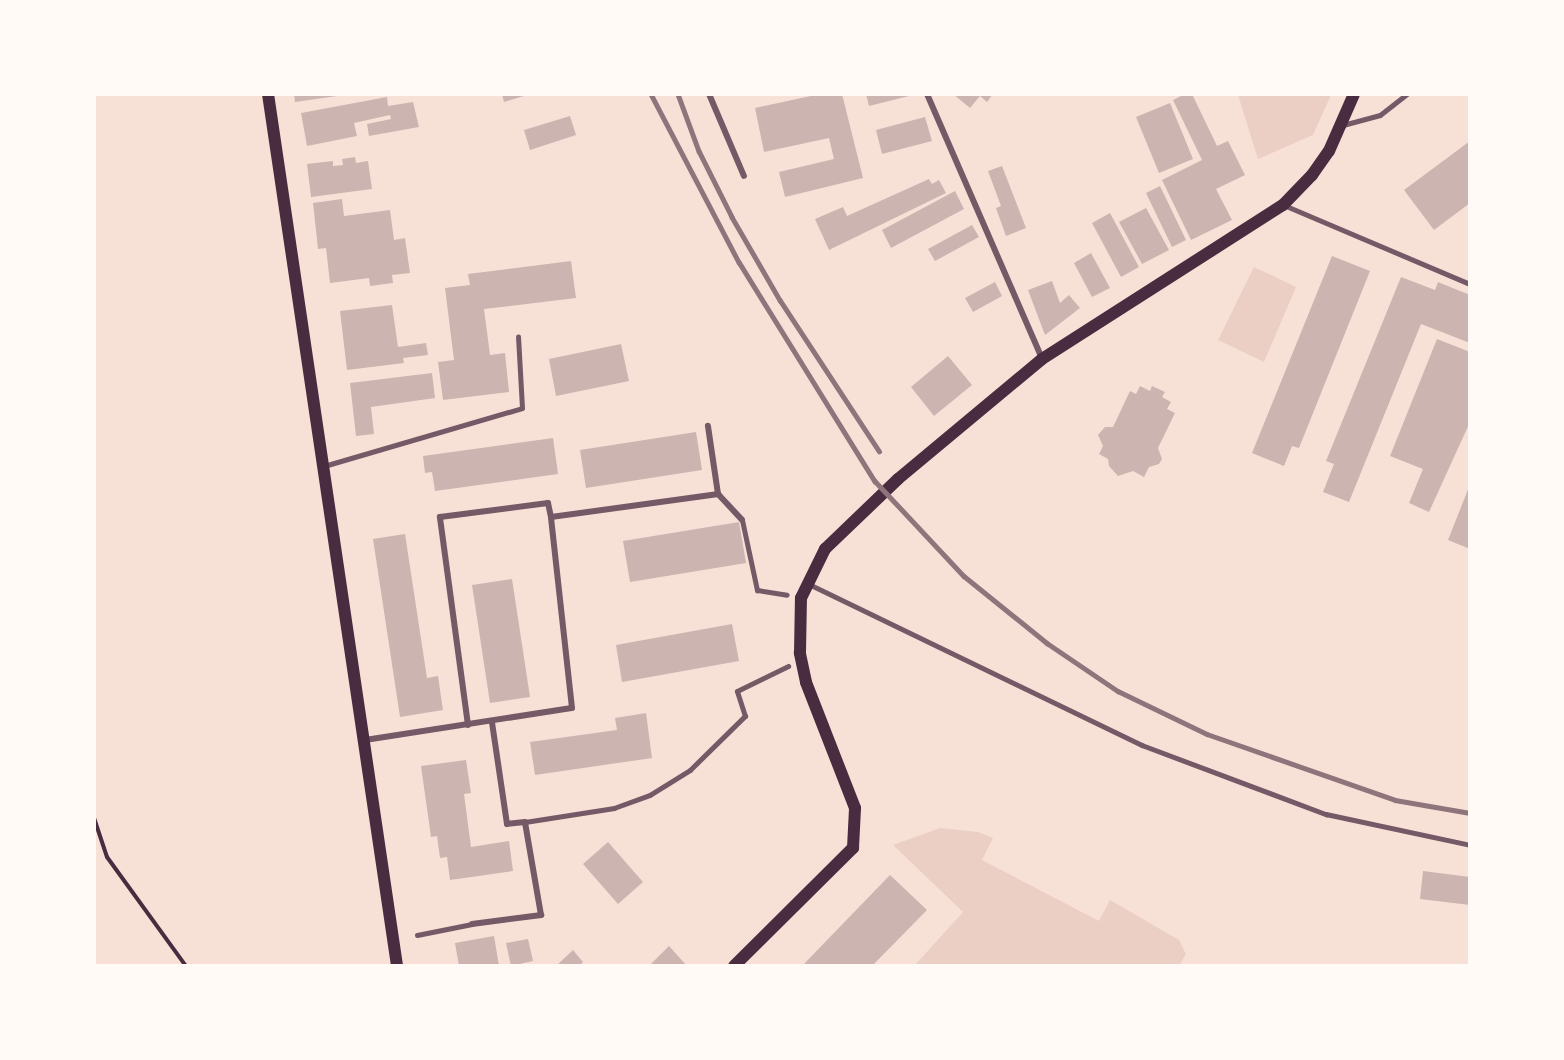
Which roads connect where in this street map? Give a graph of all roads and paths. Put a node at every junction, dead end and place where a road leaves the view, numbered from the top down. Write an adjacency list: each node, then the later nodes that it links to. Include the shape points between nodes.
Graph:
1 (268, 94): 13 (main road)
2 (710, 94): 7 (street)
3 (927, 94): 11 (street)
4 (1354, 94): 6 (main road)
5 (1407, 94): 6 (lane, via 1380,115)
6 (1341, 125): 8 (main road, via 1312,175)
7 (744, 176)
8 (1283, 205): 9 (lane); 11 (main road)
9 (1470, 284)
10 (518, 337): 13 (lane, via 522,408)
11 (1042, 359): 17 (main road, via 883,493 825,549)
12 (708, 426): 14 (street)
13 (324, 466): 23 (main road)
14 (718, 494): 15 (street); 16 (street)
15 (551, 517): 21 (street, via 572,708); 22 (street, via 548,503 440,517)
16 (742, 520): 18 (street, via 757,590)
17 (807, 582): 26 (lane, via 1142,745 1326,814); 31 (main road, via 801,598 800,653 806,682 855,808 853,848)
18 (787, 595)
19 (788, 666): 20 (street, via 736,691)
20 (745, 716): 25 (lane, via 690,770 650,795 614,808)
21 (492, 722): 22 (street); 25 (street, via 507,824)
22 (468, 725): 23 (street)
23 (365, 740): 30 (main road)
24 (94, 818): 29 (path, via 107,857)
25 (525, 822): 27 (street, via 541,915)
26 (1470, 845)
27 (472, 924): 28 (street)
28 (417, 935)
29 (186, 966)
30 (397, 966)
31 (734, 966)

